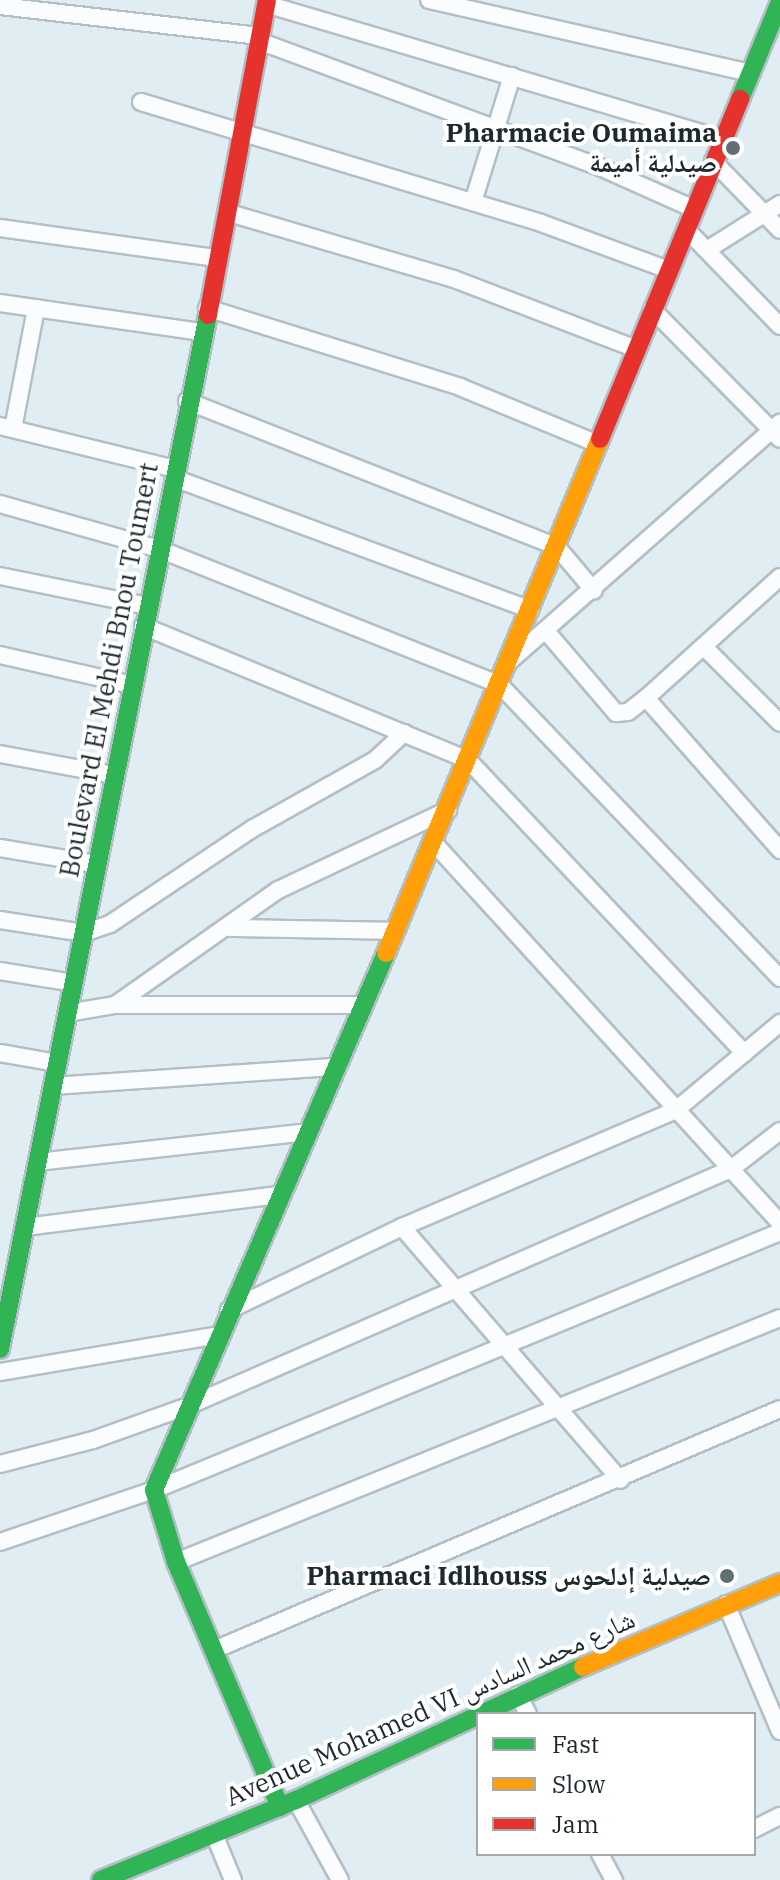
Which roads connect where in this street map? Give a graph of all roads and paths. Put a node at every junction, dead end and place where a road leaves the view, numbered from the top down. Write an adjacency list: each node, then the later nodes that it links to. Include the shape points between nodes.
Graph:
1 (429, 0): 6 (street)
2 (780, 1): 6 (main road)
3 (266, 2): 5 (main road, Boulevard El Mehdi Bnou Toumert); 7 (street)
4 (0, 6): 5 (street)
5 (260, 38): 9 (street); 10 (main road, Boulevard El Mehdi Bnou Toumert)
6 (750, 73): 11 (main road)
7 (512, 76): 9 (street); 11 (street)
8 (141, 102): 10 (street)
9 (494, 128): 13 (street); 15 (street)
10 (244, 136): 13 (street); 16 (main road, Boulevard El Mehdi Bnou Toumert)
11 (722, 139): 12 (main road)
12 (713, 161): 15 (main road); 17 (street)
13 (473, 202): 23 (street)
14 (780, 204): 17 (street)
15 (694, 209): 19 (main road)
16 (226, 212): 22 (main road, Boulevard El Mehdi Bnou Toumert); 30 (street, via 454,279)
17 (764, 214): 20 (street); 21 (street)
18 (0, 228): 22 (street)
19 (686, 229): 21 (street); 23 (main road)
20 (780, 230)
21 (710, 248): 28 (street)
22 (217, 258): 26 (main road, Boulevard El Mehdi Bnou Toumert)
23 (669, 270): 27 (main road)
24 (0, 303): 25 (street)
25 (36, 308): 29 (street); 32 (street)
26 (207, 308): 29 (main road, Boulevard El Mehdi Bnou Toumert); 34 (street, via 460,387)
27 (652, 309): 30 (main road); 33 (street)
28 (780, 326)
29 (202, 332): 31 (main road, Boulevard El Mehdi Bnou Toumert)
30 (636, 349): 34 (main road)
31 (187, 401): 35 (main road, Boulevard El Mehdi Bnou Toumert); 37 (street, via 358,464)
32 (6, 427): 35 (street)
33 (777, 431): 41 (street)
34 (598, 444): 37 (main road)
35 (174, 474): 38 (main road, Boulevard El Mehdi Bnou Toumert); 43 (street)
36 (0, 504): 38 (street)
37 (557, 547): 41 (street); 43 (main road)
38 (159, 549): 42 (main road, Boulevard El Mehdi Bnou Toumert); 49 (street)
39 (0, 576): 42 (street)
40 (779, 581): 46 (street)
41 (594, 591): 45 (street)
42 (147, 606): 44 (main road, Boulevard El Mehdi Bnou Toumert)
43 (530, 610): 48 (main road)
44 (143, 626): 50 (main road, Boulevard El Mehdi Bnou Toumert); 53 (street)
45 (546, 631): 48 (street); 51 (street, via 616,713 628,712)
46 (704, 647): 51 (street); 52 (street)
47 (0, 655): 50 (street)
48 (506, 663): 49 (main road)
49 (499, 684): 55 (main road); 67 (street)
50 (132, 685): 56 (main road, Boulevard El Mehdi Bnou Toumert)
51 (646, 698): 60 (street)
52 (780, 723)
53 (404, 733): 55 (street); 65 (street, via 375,760 252,829 130,913)
54 (0, 754): 56 (street)
55 (468, 760): 57 (main road); 74 (street)
56 (113, 775): 61 (main road, Boulevard El Mehdi Bnou Toumert)
57 (448, 810): 58 (main road); 63 (street, via 295,880)
58 (433, 842): 64 (main road); 78 (street)
59 (0, 848): 61 (street)
60 (780, 850)
61 (96, 864): 65 (main road, Boulevard El Mehdi Bnou Toumert)
62 (0, 920): 65 (street)
63 (229, 928): 64 (street); 69 (street)
64 (394, 931): 70 (main road)
65 (84, 933): 68 (main road, Boulevard El Mehdi Bnou Toumert)
66 (0, 971): 68 (street)
67 (780, 978)
68 (73, 983): 71 (main road, Boulevard El Mehdi Bnou Toumert)
69 (115, 1005): 70 (street); 71 (street)
70 (362, 1005): 76 (main road)
71 (67, 1013): 75 (main road, Boulevard El Mehdi Bnou Toumert)
72 (780, 1023): 74 (street)
73 (0, 1053): 75 (street)
74 (744, 1053): 78 (street)
75 (56, 1063): 77 (main road, Boulevard El Mehdi Bnou Toumert)
76 (335, 1067): 77 (street); 80 (main road)
77 (53, 1086): 81 (main road, Boulevard El Mehdi Bnou Toumert)
78 (676, 1110): 82 (street); 86 (street)
79 (780, 1131): 82 (street)
80 (307, 1132): 81 (street); 83 (main road)
81 (37, 1162): 85 (main road, Boulevard El Mehdi Bnou Toumert)
82 (731, 1169): 84 (street); 89 (street, via 581,1238)
83 (280, 1195): 85 (street); 90 (main road)
84 (780, 1223)
85 (25, 1227): 88 (main road, Boulevard El Mehdi Bnou Toumert)
86 (402, 1227): 89 (street); 90 (street)
87 (780, 1232): 94 (street)
88 (9, 1265): 93 (main road, Boulevard El Mehdi Bnou Toumert)
89 (453, 1287): 94 (street); 96 (street)
90 (229, 1310): 92 (main road)
91 (780, 1318): 97 (street)
92 (218, 1335): 95 (street); 96 (main road)
93 (0, 1348)
94 (507, 1349): 97 (street); 101 (street)
95 (0, 1372)
96 (188, 1406): 99 (street, via 93,1440); 101 (main road)
97 (556, 1406): 100 (street); 103 (street)
98 (780, 1409): 100 (street)
99 (0, 1464)
100 (620, 1480): 106 (street)
101 (154, 1490): 102 (street); 103 (main road)
102 (0, 1542)
103 (176, 1562): 106 (main road)
104 (780, 1583): 105 (main road, Avenue Mohamed VI شارع محمد السادس)
105 (726, 1604): 107 (main road, Avenue Mohamed VI شارع محمد السادس); 111 (street)
106 (214, 1650): 112 (main road)
107 (518, 1695): 108 (main road, Avenue Mohamed VI شارع محمد السادس); 109 (street)
108 (482, 1712)
109 (527, 1712)
110 (476, 1715): 112 (main road, Avenue Mohamed VI شارع محمد السادس)
111 (780, 1731)
112 (288, 1804): 115 (main road, Avenue Mohamed VI شارع محمد السادس); 119 (street)
113 (780, 1816): 114 (street)
114 (756, 1828)
115 (214, 1834): 117 (main road, Avenue Mohamed VI شارع محمد السادس); 118 (street)
116 (601, 1856): 120 (street)
117 (101, 1880)
118 (233, 1880)
119 (340, 1880)
120 (614, 1880)

